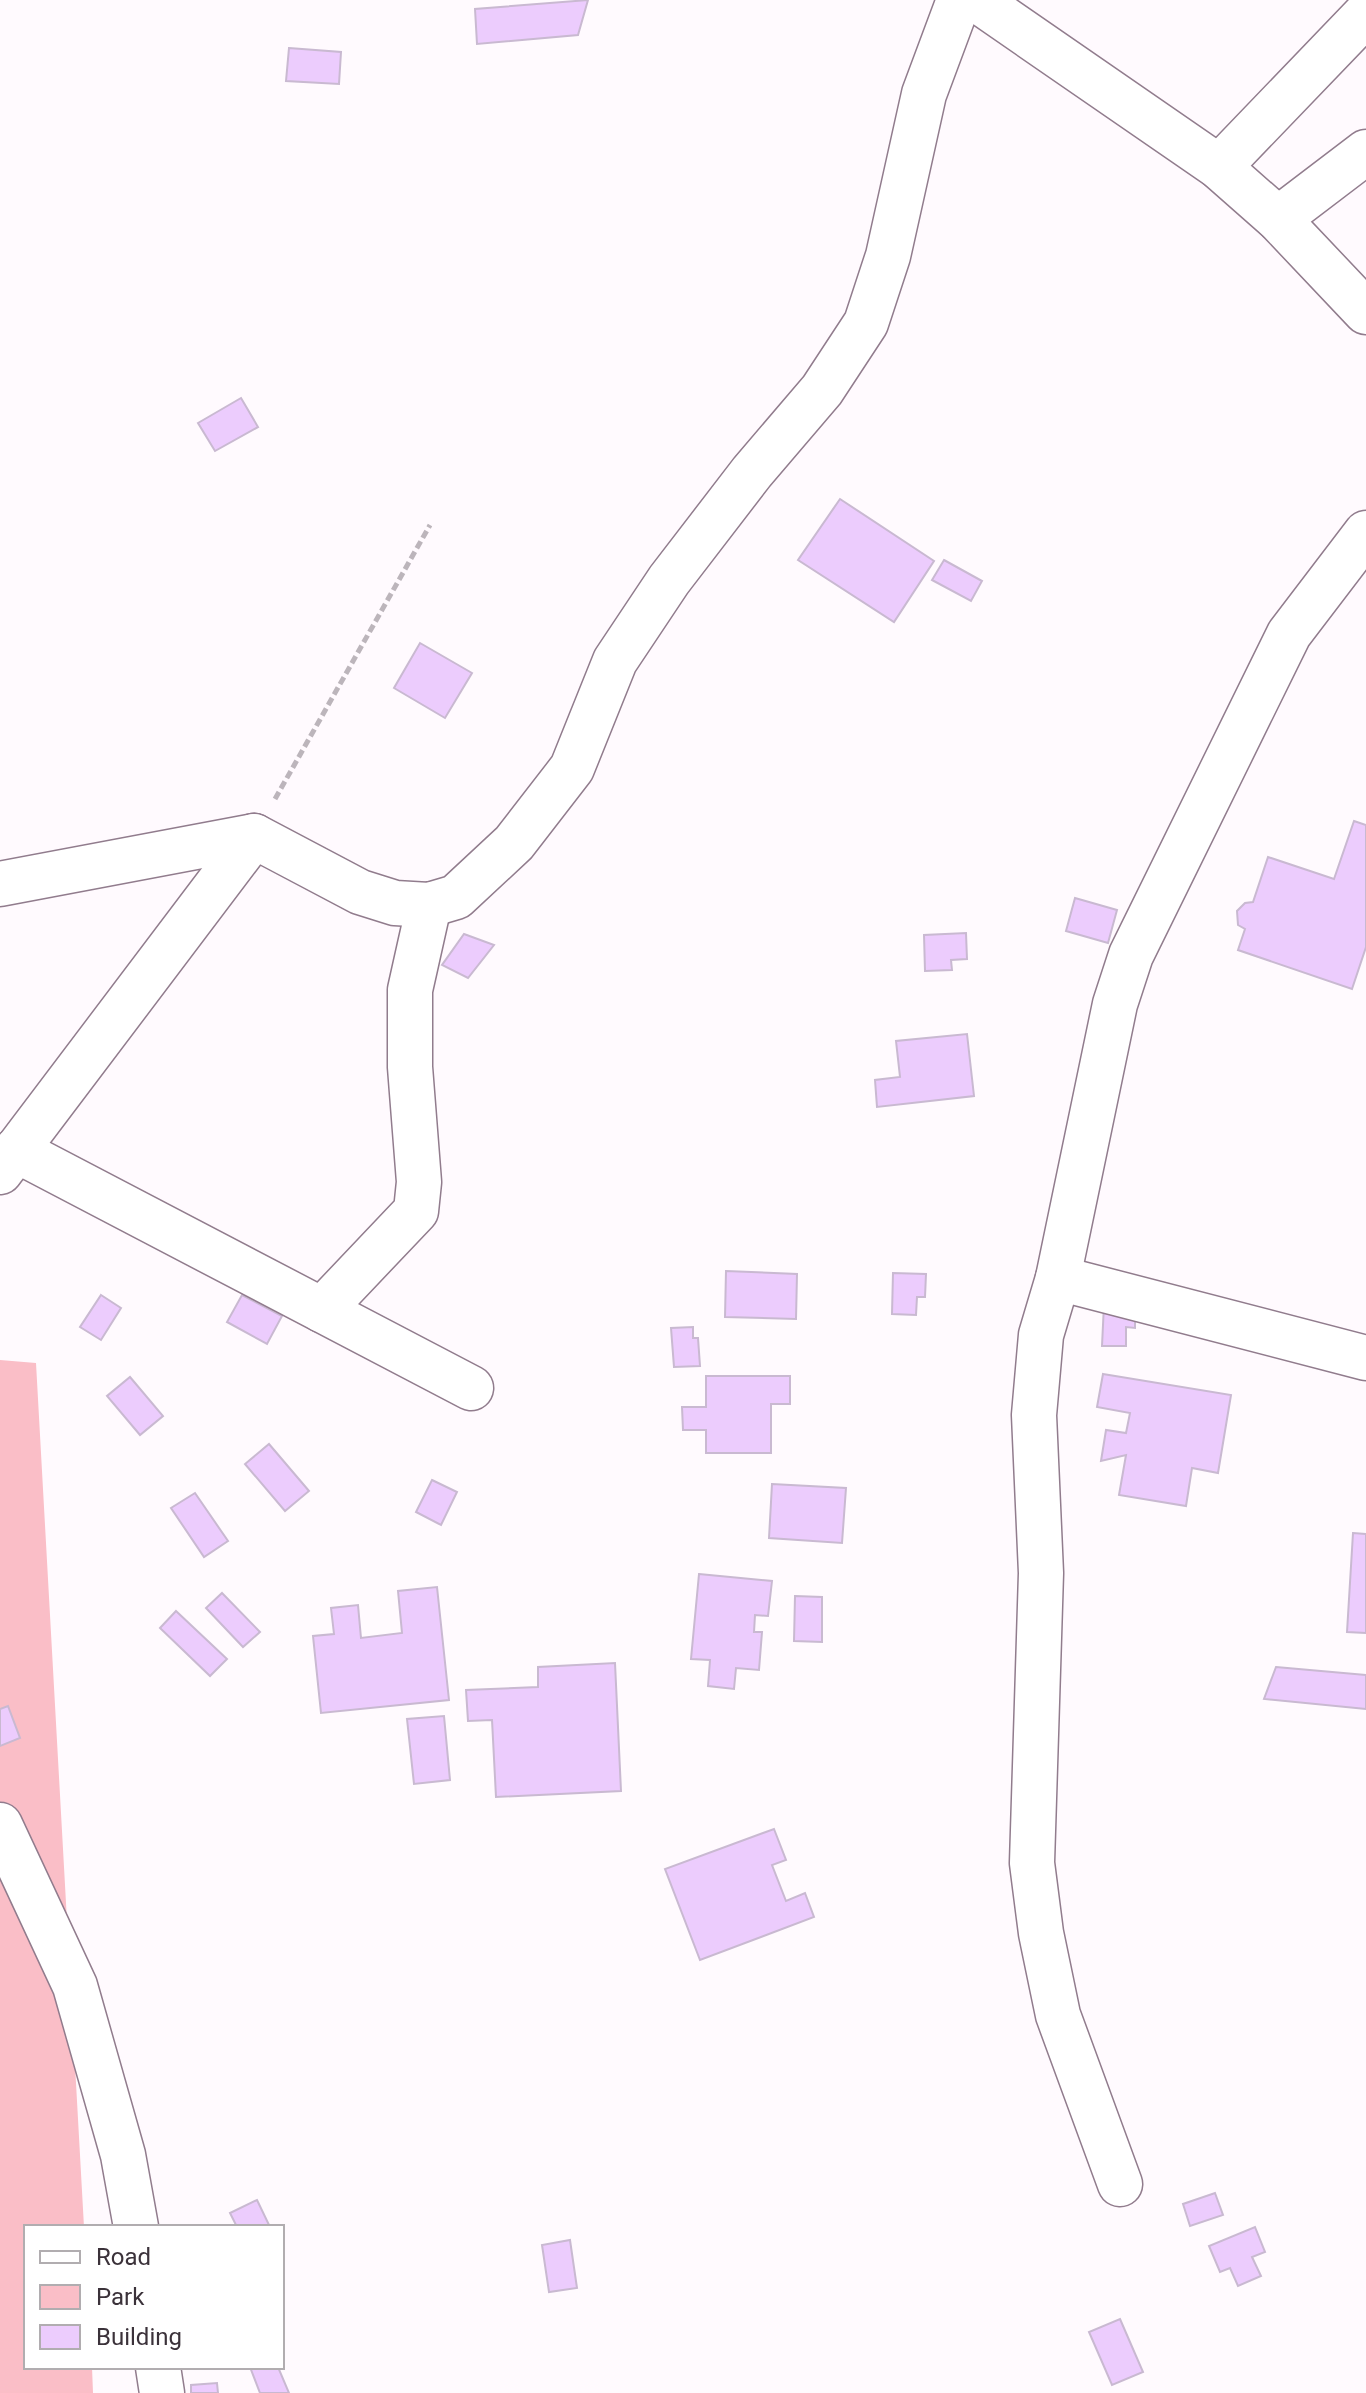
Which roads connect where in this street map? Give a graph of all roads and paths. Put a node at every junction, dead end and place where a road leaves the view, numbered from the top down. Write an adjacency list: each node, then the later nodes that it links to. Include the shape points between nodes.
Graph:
1 (959, 0): 12 (street, via 924,94 888,256 866,323 822,390 742,484 622,649 572,768 514,843 456,897)
2 (977, 0): 5 (street)
3 (1366, 14): 5 (street)
4 (1366, 152): 6 (street)
5 (1219, 167): 6 (street)
6 (1278, 219): 7 (street)
7 (1366, 312)
8 (430, 525): 10 (path)
9 (1366, 533): 14 (street, via 1289,634 1131,955 1115,1004)
10 (254, 836): 11 (street); 12 (street, via 360,892 395,903); 13 (street)
11 (0, 884)
12 (429, 905): 15 (street, via 410,990 416,1211)
13 (8, 1161): 15 (street)
14 (1058, 1278): 16 (street); 19 (street, via 1041,1335 1034,1415 1041,1573 1032,1863 1058,2015)
15 (322, 1310): 17 (street)
16 (1366, 1358)
17 (471, 1388)
18 (0, 1825): 20 (street, via 75,1986 123,2155)
19 (1120, 2184)
20 (136, 2225)
21 (158, 2369): 22 (street)
22 (162, 2393)

